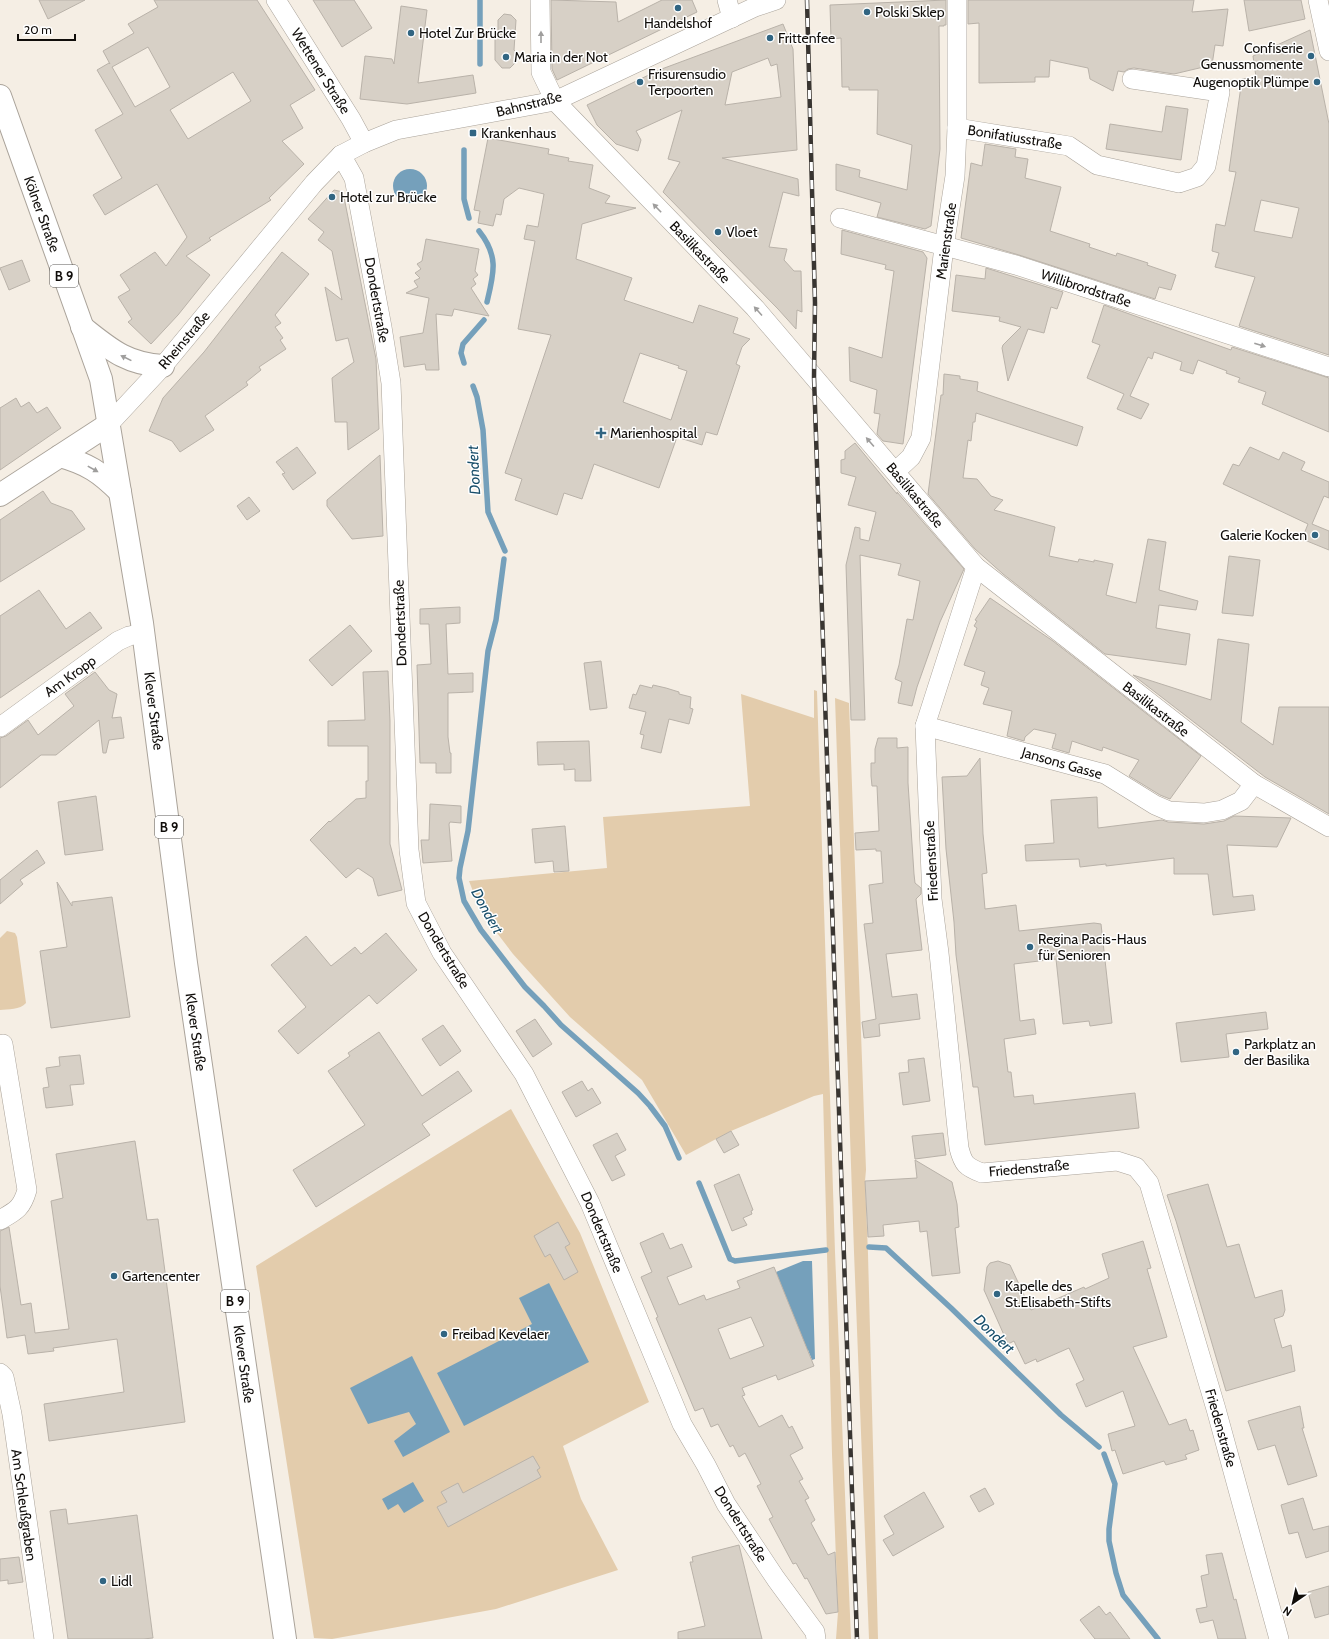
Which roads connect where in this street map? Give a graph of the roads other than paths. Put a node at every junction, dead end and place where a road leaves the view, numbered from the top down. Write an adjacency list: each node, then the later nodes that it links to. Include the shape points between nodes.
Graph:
1 (276, 0): 12 (street, Wettener Straße)
2 (540, 0): 10 (street, Basilikastraße, one-way to 2, via 541,72)
3 (776, 0): 6 (street, Bahnstraße, via 755,7)
4 (957, 0): 11 (street, Marienstraße)
5 (1318, 0): 7 (street)
6 (729, 9): 10 (street, Bahnstraße)
7 (1329, 52)
8 (1132, 79): 11 (street, Bonifatiusstraße, via 1220,92 1206,166 1198,177 1179,183 1097,165 1069,146)
9 (0, 96): 16 (main road, Kölner Straße / B 9)
10 (555, 101): 12 (street, Bahnstraße, via 396,130); 21 (street, Basilikastraße, one-way to 10, via 755,308)
11 (957, 128): 15 (street, Marienstraße, via 955,176)
12 (364, 142): 13 (street, Bahnstraße)
13 (342, 155): 17 (street, Rheinstraße, via 314,184); 36 (street, Dondertstraße, via 354,178 391,383 409,850 416,903 442,953 524,1074 590,1203 682,1424 726,1504 772,1574 815,1632)
14 (840, 218): 15 (street, Willibrordstraße)
15 (944, 247): 18 (street, Willibrordstraße, one-way to 18, via 1016,265); 21 (street, Marienstraße, via 921,438 911,458)
16 (82, 326): 17 (main road, one-way to 16, via 129,360); 19 (main road, Kölner Straße / B 9, via 100,379)
17 (163, 366): 19 (street, Rheinstraße)
18 (1329, 367)
19 (109, 424): 20 (main road, Rheinstraße); 22 (main road, Klever Straße / B 9)
20 (60, 456): 22 (main road, one-way to 22, via 76,460 104,475); 23 (main road, Rheinstraße)
21 (896, 471): 24 (street, Basilikastraße)
22 (120, 492): 25 (main road, Klever Straße / B 9)
23 (0, 495)
24 (976, 567): 26 (street, Friedenstraße); 28 (street, Basilikastraße)
25 (144, 633): 27 (street, Am Kropp, via 118,641); 35 (main road, Klever Straße / B 9, via 187,970)
26 (925, 726): 28 (street, Jansons Gasse, via 1105,774 1155,805 1170,810 1204,813 1222,810 1241,801); 37 (street, Friedenstraße, via 932,899 962,1160 970,1169 982,1172 1116,1161 1136,1167 1149,1183 1216,1409)
27 (0, 727)
28 (1254, 784): 29 (street, Basilikastraße)
29 (1329, 827)
30 (4, 1044): 31 (street, via 27,1190 24,1202)
31 (0, 1220)
32 (0, 1373): 33 (street, Am Schleußgraben, via 4,1377)
33 (4, 1399): 34 (street, Am Schleußgraben)
34 (44, 1639)
35 (285, 1639)
36 (816, 1639)
37 (1279, 1639)

